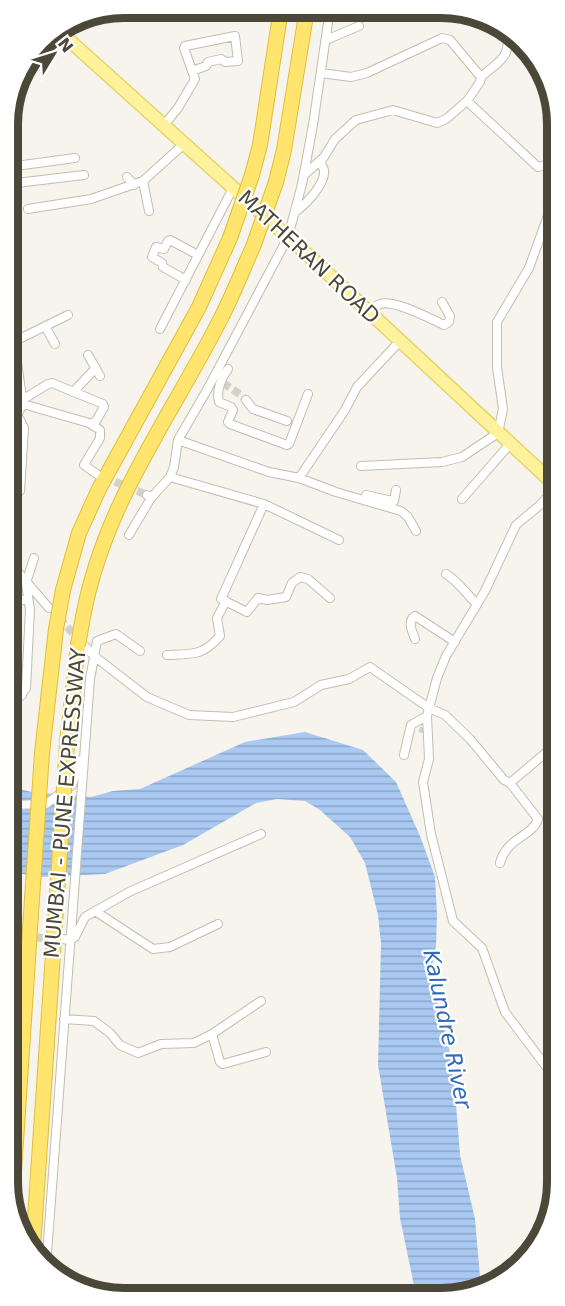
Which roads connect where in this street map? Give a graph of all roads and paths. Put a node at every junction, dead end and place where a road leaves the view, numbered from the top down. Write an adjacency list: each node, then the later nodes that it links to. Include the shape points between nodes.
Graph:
1 (280, 18): 107 (highway, MUMBAI - PUNE EXPRESSWAY, bridge, via 260,145 230,238 199,307 99,489 79,533 63,590 42,753)
2 (306, 18): 85 (highway, MUMBAI - PUNE EXPRESSWAY, bridge, via 284,150 253,247 221,318 102,542 83,617)
3 (329, 18): 6 (street)
4 (359, 26): 6 (street)
5 (65, 36): 12 (main road, MATHERAN ROAD)
6 (326, 40): 9 (street)
7 (509, 42): 10 (street, via 507,53)
8 (192, 71): 8 (street, via 185,46 235,36 238,61 221,59); 12 (street, via 195,79)
9 (321, 73): 10 (street, via 351,77 367,73 442,38 450,40); 19 (street)
10 (481, 77): 11 (street)
11 (467, 101): 15 (street, via 437,123 393,110 356,120 335,139); 16 (street, via 538,167)
12 (164, 125): 13 (main road, MATHERAN ROAD)
13 (184, 143): 21 (street); 24 (main road, MATHERAN ROAD)
14 (75, 158): 17 (street)
15 (320, 161): 19 (street); 27 (street, via 323,176 315,192)
16 (547, 164)
17 (18, 167)
18 (84, 175): 22 (street)
19 (304, 175): 27 (street)
20 (127, 177): 23 (street)
21 (143, 181): 23 (street); 26 (street)
22 (18, 183)
23 (134, 185): 25 (street, via 92,199)
24 (233, 188): 29 (main road, MATHERAN ROAD); 30 (street)
25 (28, 209)
26 (149, 211)
27 (295, 212): 29 (street)
28 (547, 218): 54 (street, via 529,268 497,322 497,367 503,409)
29 (288, 237): 33 (main road, MATHERAN ROAD); 45 (street)
30 (198, 255): 31 (street); 31 (street, via 171,240 164,249 156,247 152,257)
31 (186, 280): 36 (street)
32 (442, 302): 33 (street, via 450,316 444,325 390,303 382,303)
33 (368, 312): 38 (main road, MATHERAN ROAD)
34 (68, 315): 35 (street)
35 (45, 326): 37 (street); 39 (street)
36 (160, 329)
37 (18, 340)
38 (400, 341): 54 (main road, MATHERAN ROAD); 60 (street, via 357,387)
39 (55, 344)
40 (88, 355): 41 (street)
41 (96, 368): 44 (street); 46 (street)
42 (228, 369): 45 (street)
43 (18, 375): 49 (street)
44 (100, 376)
45 (219, 381): 47 (street, via 218,400 233,410 230,424 287,445); 55 (street)
46 (73, 392): 49 (street, via 52,383); 53 (street, via 103,404)
47 (308, 394)
48 (246, 400): 51 (street, via 253,409)
49 (22, 402): 50 (street); 53 (street)
50 (18, 412)
51 (287, 421)
52 (18, 422): 63 (street, via 24,428)
53 (91, 424): 58 (street, via 100,430 100,438 84,465)
54 (498, 433): 56 (main road, MATHERAN ROAD); 57 (street, via 462,457 442,462)
55 (178, 440): 59 (street); 60 (street, via 269,472)
56 (510, 444): 61 (main road, MATHERAN ROAD); 67 (street)
57 (361, 466)
58 (98, 474)
59 (170, 477): 69 (street); 71 (street, via 149,497)
60 (299, 478): 66 (street)
61 (547, 479)
62 (396, 490): 68 (street, via 394,501)
63 (18, 493)
64 (355, 493): 66 (street)
65 (547, 496): 81 (street, via 516,525)
66 (365, 498): 68 (street)
67 (462, 499)
68 (382, 502): 70 (street, via 401,511)
69 (264, 504): 72 (street); 80 (street, via 221,599)
70 (416, 531)
71 (129, 535)
72 (339, 540)
73 (34, 558): 76 (street)
74 (18, 572): 76 (street)
75 (446, 574): 81 (street, via 458,581)
76 (26, 583): 78 (street); 82 (street)
77 (330, 598): 80 (street, via 309,579 300,577 292,583 286,597 258,598 247,612)
78 (28, 599): 79 (street); 89 (street, via 26,688)
79 (18, 601)
80 (226, 601): 87 (street, via 217,618 220,636 210,648)
81 (477, 604): 84 (street)
82 (49, 608)
83 (415, 639): 84 (street, via 410,626 415,616)
84 (455, 642): 90 (street, via 446,656)
85 (81, 645): 88 (street); 108 (highway, MUMBAI - PUNE EXPRESSWAY, bridge, via 67,743)
86 (140, 651): 88 (street, via 116,633 97,641)
87 (167, 655)
88 (94, 656): 90 (street, via 147,696 189,715 233,717 294,702 321,685 349,679 370,667); 92 (street)
89 (18, 697)
90 (427, 714): 91 (street); 93 (street, via 411,724); 95 (street, via 445,715); 106 (street, via 429,759 423,793 453,921 482,948 506,1012)
91 (424, 728)
92 (84, 747): 96 (street, via 72,785 46,804); 101 (street, via 73,911)
93 (404, 755)
94 (547, 755): 95 (street)
95 (510, 783): 98 (street, via 538,819 536,825 505,850)
96 (18, 805)
97 (261, 834): 99 (street)
98 (500, 863)
99 (95, 911): 100 (street, via 153,949 170,947); 101 (street, via 85,917 75,937)
100 (218, 924)
101 (66, 940): 103 (street)
102 (261, 1001): 104 (street)
103 (64, 1020): 104 (street, via 94,1020 120,1045 138,1053 161,1044 194,1043); 109 (street)
104 (212, 1034): 105 (street, via 223,1064)
105 (266, 1052)
106 (547, 1067)
107 (18, 1111)
108 (34, 1237)
109 (47, 1255)

